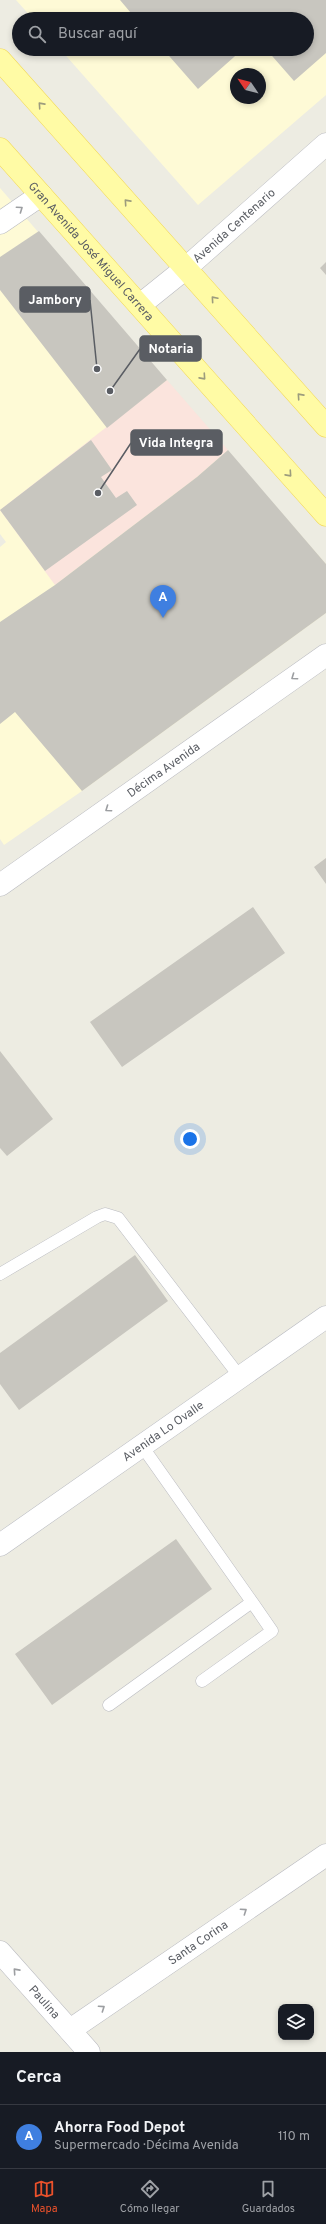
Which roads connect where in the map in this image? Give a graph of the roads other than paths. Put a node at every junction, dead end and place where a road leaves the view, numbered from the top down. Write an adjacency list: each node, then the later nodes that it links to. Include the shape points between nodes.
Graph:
1 (0, 60): 6 (main road, one-way to 1)
2 (326, 144): 6 (street, Avenida Centenario)
3 (0, 149): 4 (main road, Gran Avenida José Miguel Carrera)
4 (41, 195): 5 (street, one-way to 4); 7 (main road, Gran Avenida José Miguel Carrera)
5 (0, 223)
6 (186, 268): 7 (street, Avenida Centenario); 8 (main road, one-way to 6)
7 (140, 305): 9 (main road, Gran Avenida José Miguel Carrera, one-way to 9)
8 (326, 426)
9 (326, 515)
10 (326, 655): 11 (street, Décima Avenida, one-way to 11)
11 (0, 885)
12 (0, 1274): 14 (lane, via 96,1217 105,1214 118,1218)
13 (326, 1317): 14 (street, Avenida Lo Ovalle)
14 (240, 1377): 15 (street, Avenida Lo Ovalle)
15 (142, 1446): 16 (street, Avenida Lo Ovalle); 17 (lane)
16 (0, 1545)
17 (252, 1602): 18 (lane, via 272,1631); 19 (lane)
18 (202, 1681)
19 (109, 1706)
20 (326, 1855): 22 (street, Santa Corina, one-way to 20)
21 (0, 1952): 22 (street, Paulina, one-way to 21)
22 (70, 2030): 23 (street, Paulina)
23 (89, 2052)

